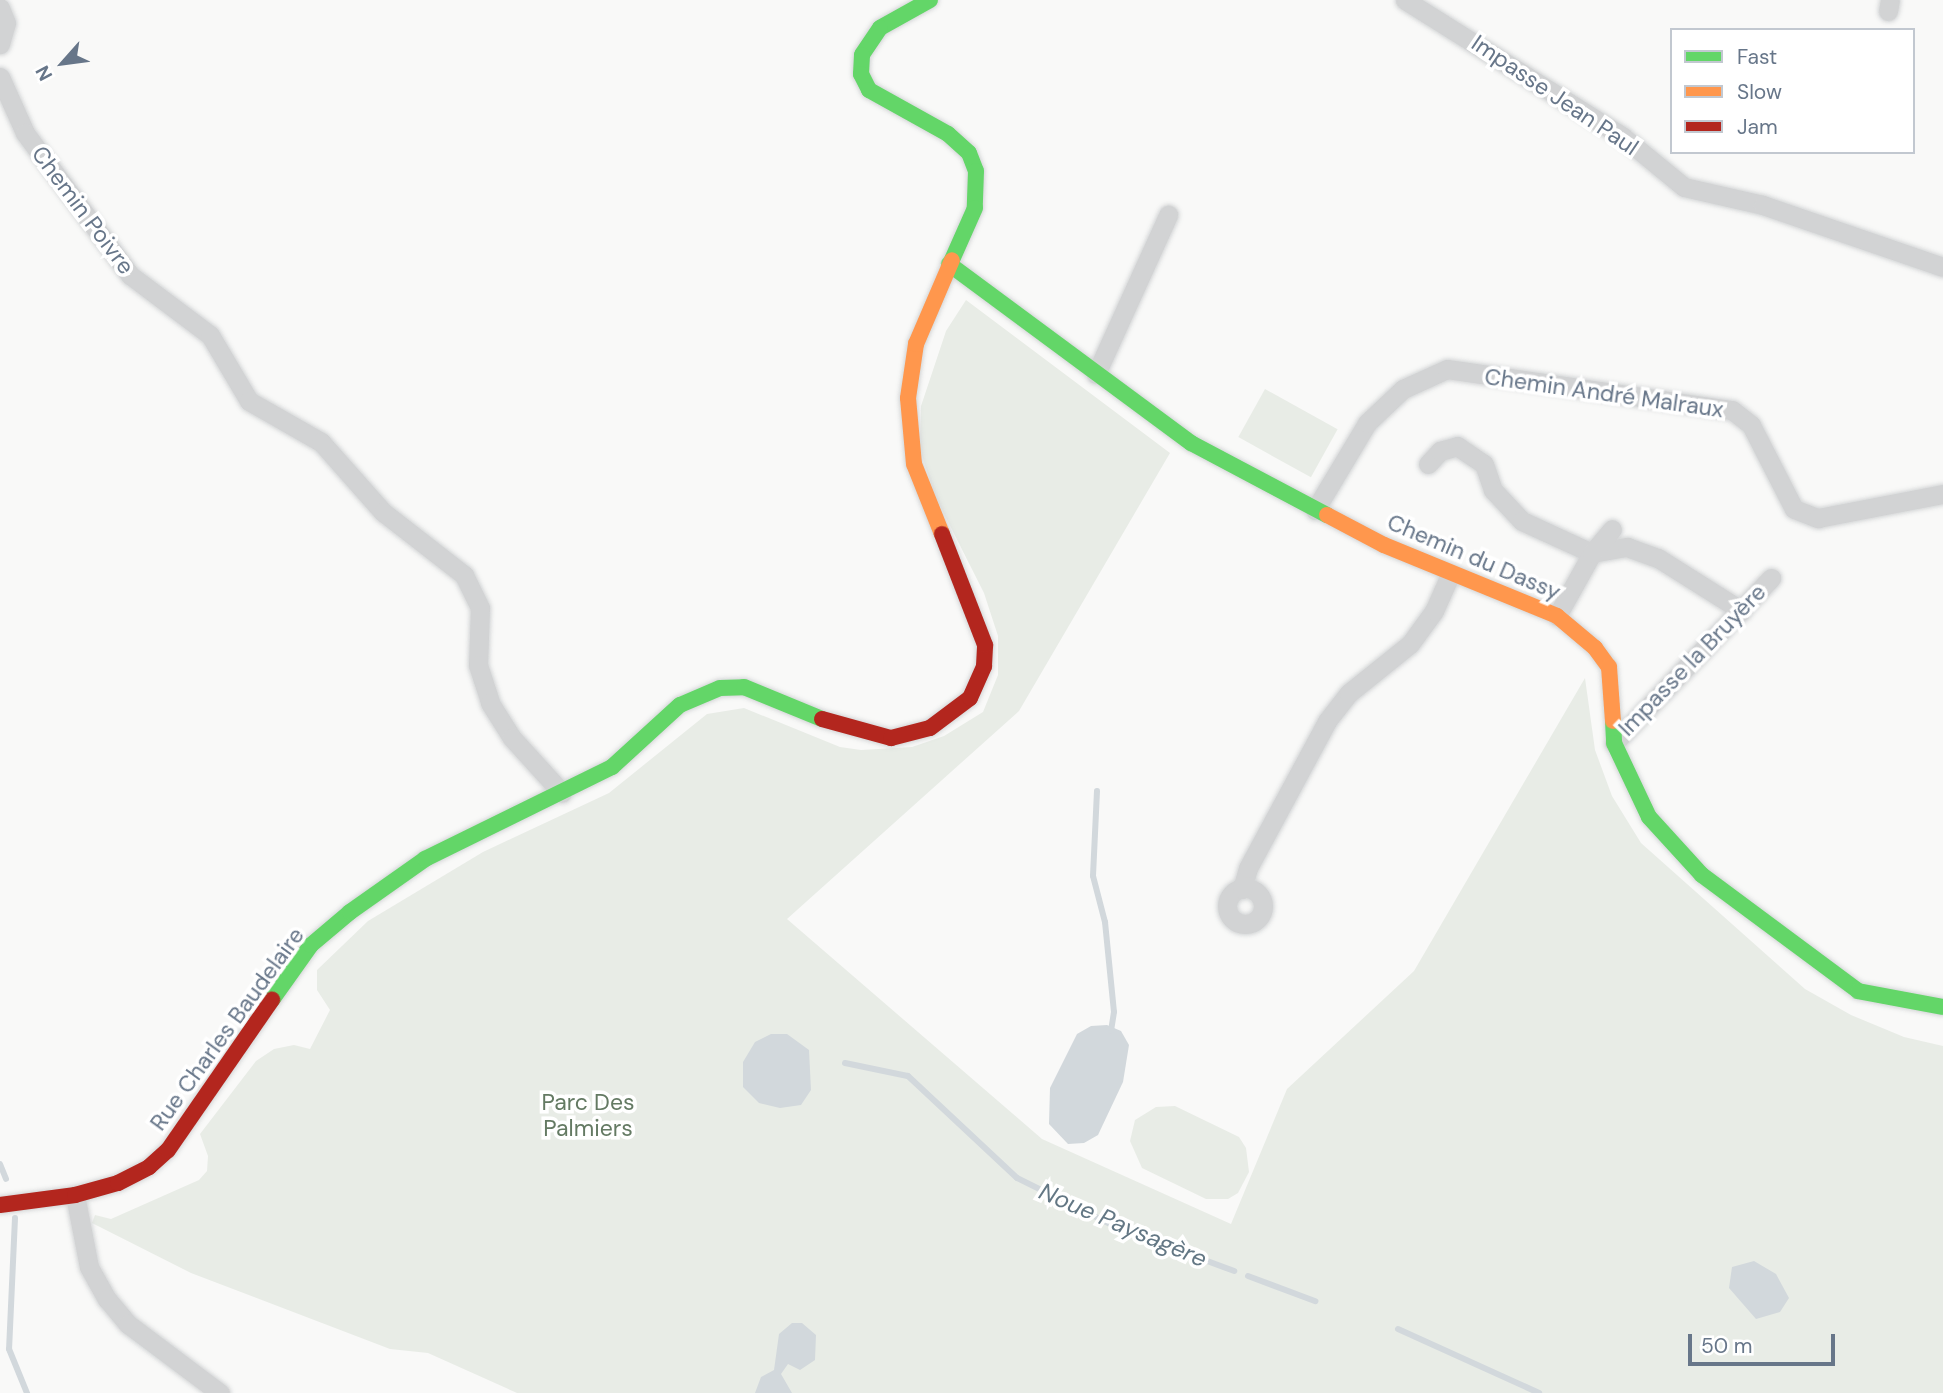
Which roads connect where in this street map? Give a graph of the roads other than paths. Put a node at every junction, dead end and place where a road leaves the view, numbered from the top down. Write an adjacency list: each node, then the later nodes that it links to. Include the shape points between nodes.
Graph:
1 (930, 0): 7 (main road, Rue Charles Baudelaire, via 880,28 862,55 861,74 869,90 948,134 969,153 979,190)
2 (1405, 0): 8 (street, Impasse Jean Paul, via 1623,138 1684,187 1763,205)
3 (0, 8): 4 (street, via 6,23)
4 (0, 44)
5 (0, 77): 20 (street, Chemin Poivre, via 31,143 130,275 210,335 249,401 321,442 383,512 464,575 480,608 478,665 490,704 512,738)
6 (1168, 215): 9 (street)
7 (949, 264): 9 (main road, Chemin du Dassy); 20 (main road, Rue Charles Baudelaire, via 916,344 908,430 923,493 980,624 984,666 970,698 930,728 891,738 849,730 758,691 720,688 680,705 612,767)
8 (1943, 267)
9 (1096, 374): 12 (main road, Chemin du Dassy, via 1191,443)
10 (1428, 464): 14 (street, via 1448,447 1477,456 1506,508 1522,521)
11 (1943, 494): 12 (street, Chemin André Malraux, via 1818,518 1794,509 1751,425 1732,410 1447,369 1403,389 1367,423)
12 (1315, 510): 15 (main road, Chemin du Dassy)
13 (1612, 529): 14 (street)
14 (1592, 553): 17 (street, via 1627,547 1644,552); 18 (street)
15 (1450, 575): 18 (main road, Chemin du Dassy); 21 (street, via 1434,611 1410,644 1349,693 1327,721 1248,868)
16 (1770, 578): 17 (street, Impasse la Bruyère)
17 (1742, 611): 19 (street, Impasse la Bruyère)
18 (1557, 616): 19 (main road, Chemin du Dassy, via 1595,648 1609,667)
19 (1614, 743): 22 (main road, Chemin du Dassy, via 1649,817 1702,875 1761,923 1858,991)
20 (562, 793): 23 (main road, Rue Charles Baudelaire, via 425,859 350,912 311,945 168,1150 149,1167 118,1183)
21 (1242, 889)
22 (1943, 1007)
23 (75, 1195): 24 (main road, Rue Charles Baudelaire); 25 (street, via 89,1267 107,1299 128,1324)
24 (0, 1205)
25 (220, 1393)

